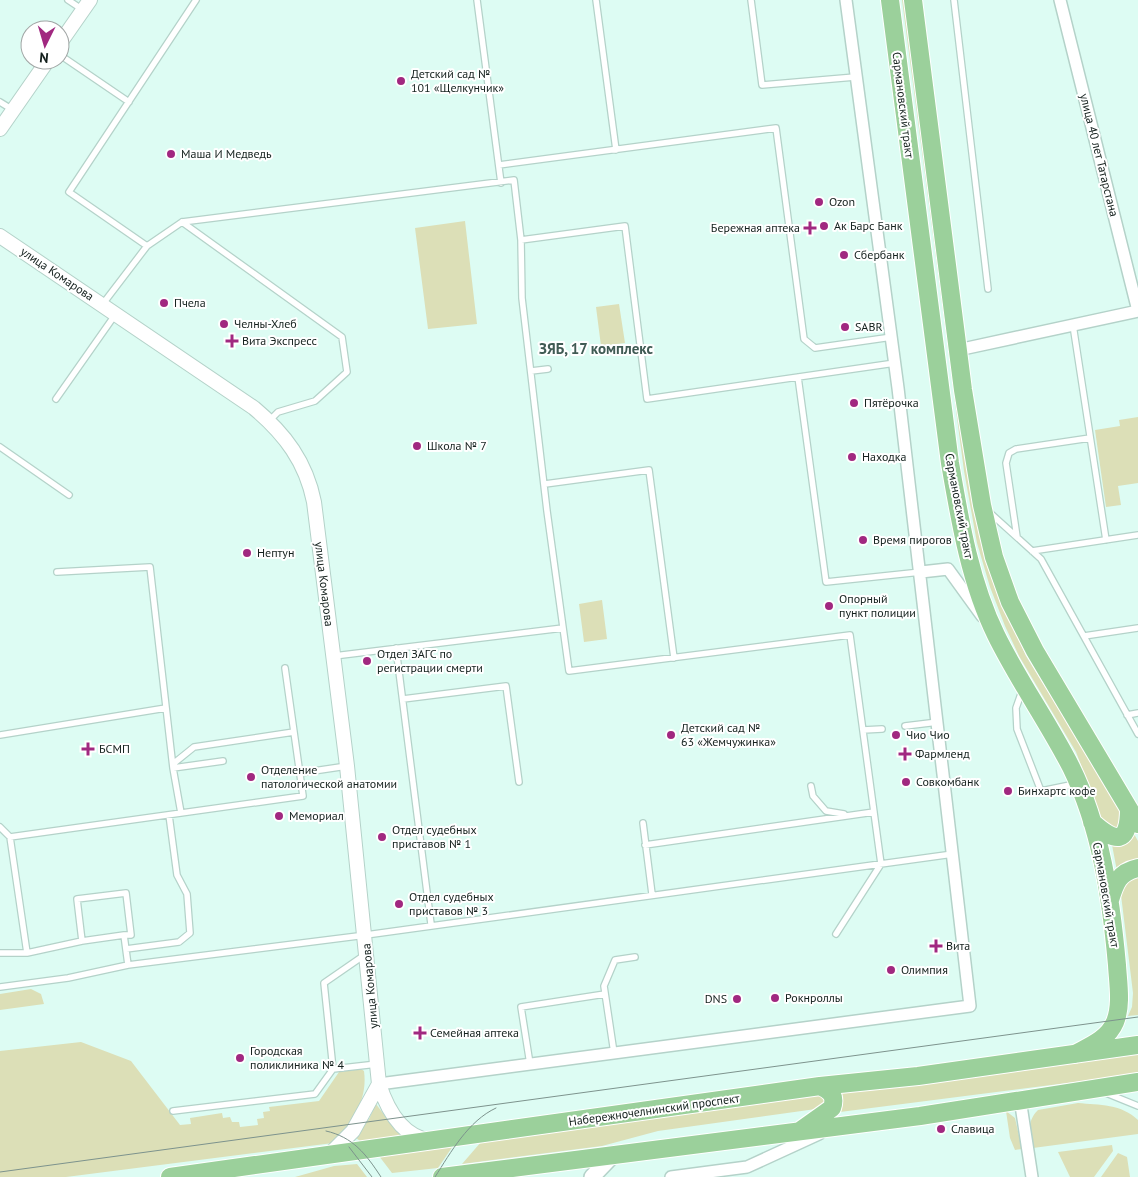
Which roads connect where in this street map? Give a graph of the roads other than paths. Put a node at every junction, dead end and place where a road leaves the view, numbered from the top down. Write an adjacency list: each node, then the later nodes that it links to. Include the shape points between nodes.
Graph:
1 (68, 0): 11 (lane)
2 (196, 0): 17 (lane)
3 (476, 0): 21 (lane)
4 (596, 0): 20 (lane)
5 (751, 0): 15 (lane, via 762,85)
6 (846, 0): 15 (street)
7 (890, 0): 53 (main road, Сармановский тракт, via 950,464 970,564)
8 (913, 0): 33 (main road, Сармановский тракт)
9 (954, 0): 27 (lane)
10 (1060, 0): 29 (street, улица 40 лет Татарстана)
11 (86, 5): 12 (street)
12 (70, 28)
13 (70, 62): 17 (lane)
14 (41, 70): 18 (street)
15 (855, 77): 32 (street)
16 (0, 102): 18 (lane)
17 (129, 102): 26 (lane, via 69,192)
18 (13, 110): 19 (street)
19 (0, 129)
20 (616, 150): 21 (lane); 32 (lane, via 776,128 804,339 815,348)
21 (499, 165): 22 (lane)
22 (501, 183): 23 (lane); 25 (lane, via 514,180)
23 (182, 222): 26 (lane); 39 (lane, via 342,337 347,372 315,401 278,412)
24 (0, 236): 28 (street, улица Комарова)
25 (521, 240): 36 (lane, via 522,298); 37 (lane, via 625,226 647,399)
26 (147, 246): 28 (lane)
27 (988, 289)
28 (102, 305): 30 (street, улица Комарова)
29 (1138, 311): 31 (street)
30 (115, 315): 38 (lane); 39 (street, улица Комарова)
31 (1073, 325): 33 (street); 40 (lane)
32 (892, 337): 34 (street)
33 (958, 350): 44 (main road, Сармановский тракт)
34 (895, 363): 37 (lane); 50 (street)
35 (548, 369): 36 (lane)
36 (531, 371): 42 (lane)
37 (798, 377): 50 (lane, via 826,582)
38 (56, 399)
39 (269, 421): 56 (street, улица Комарова, via 288,441 311,488)
40 (1090, 438): 46 (lane, via 1016,449 1009,453 1006,463); 47 (lane)
41 (0, 447): 43 (lane)
42 (545, 484): 51 (lane); 57 (lane, via 649,470)
43 (69, 495)
44 (982, 506): 46 (lane); 78 (main road, Сармановский тракт, via 994,557 1010,602 1035,651)
45 (1138, 535): 47 (lane)
46 (1017, 537): 48 (lane)
47 (1106, 540): 48 (lane)
48 (1032, 551): 54 (lane, via 1041,559)
49 (57, 572): 61 (lane, via 150,566)
50 (921, 572): 53 (street, via 948,569); 64 (street)
51 (563, 628): 55 (lane); 57 (lane, via 569,671)
52 (1138, 628): 54 (lane)
53 (996, 635): 59 (main road, Сармановский тракт)
54 (1084, 636): 63 (lane)
55 (396, 648): 56 (lane); 60 (lane)
56 (333, 656): 73 (street, улица Комарова)
57 (674, 658): 67 (lane, via 850,635)
58 (285, 668): 68 (lane)
59 (1025, 684): 76 (main road, Сармановский тракт); 76 (lane, via 1016,708 1017,729 1042,791)
60 (402, 699): 75 (lane, via 506,686); 94 (lane)
61 (166, 708): 70 (lane); 72 (lane)
62 (1138, 713): 63 (lane)
63 (1127, 714): 69 (lane)
64 (938, 722): 65 (lane); 89 (street)
65 (905, 726)
66 (882, 729): 67 (lane)
67 (863, 730): 79 (lane)
68 (294, 732): 72 (lane, via 194,747); 74 (lane)
69 (1138, 734)
70 (0, 735)
71 (223, 761): 72 (lane)
72 (173, 766): 80 (lane)
73 (347, 766): 74 (lane); 97 (street, улица Комарова)
74 (300, 773): 80 (lane, via 303,796)
75 (519, 782)
76 (1077, 783): 83 (main road, Сармановский тракт)
77 (811, 786): 82 (lane, via 813,796 826,811)
78 (1129, 809): 83 (main road, via 1129,827 1124,834 1107,836); 85 (main road, Сармановский тракт)
79 (874, 812): 82 (lane); 90 (lane)
80 (181, 813): 81 (lane)
81 (169, 814): 87 (lane); 99 (lane, via 177,875 187,894 190,933 179,942)
82 (851, 815): 88 (lane)
83 (1092, 822): 93 (main road, Сармановский тракт)
84 (643, 823): 88 (lane)
85 (1138, 824)
86 (0, 827): 87 (lane)
87 (10, 837): 101 (lane)
88 (646, 844): 92 (lane)
89 (953, 854): 90 (lane); 108 (street, via 970,1006)
90 (881, 864): 92 (lane); 95 (lane)
91 (1138, 868): 93 (main road, via 1124,872 1115,883)
92 (652, 894): 94 (lane)
93 (1109, 902): 109 (main road, Сармановский тракт, via 1119,991 1118,1013 1106,1035)
94 (431, 924): 97 (lane)
95 (836, 934)
96 (124, 935): 98 (lane); 98 (lane, via 131,934 126,893 77,899); 99 (lane)
97 (366, 935): 102 (street, улица Комарова); 104 (lane)
98 (82, 941): 101 (lane)
99 (126, 949): 104 (lane)
100 (0, 953): 101 (lane)
101 (27, 953)
102 (367, 953): 110 (street, улица Комарова); 112 (lane, via 324,983)
103 (635, 957): 106 (lane, via 615,960 604,986)
104 (128, 966): 105 (lane)
105 (0, 987)
106 (605, 994): 108 (lane); 111 (lane, via 522,1007)
107 (1138, 1045): 109 (main road, Набережночелнинский проспект)
108 (614, 1053): 111 (street)
109 (1075, 1054): 115 (main road, Набережночелнинский проспект)
110 (378, 1064): 112 (lane); 114 (street, улица Комарова)
111 (530, 1064): 114 (street)
112 (333, 1070): 119 (lane, via 315,1094)
113 (1138, 1082): 116 (main road)
114 (379, 1084): 122 (street, via 395,1119 408,1131 424,1140); 124 (street, via 354,1132)
115 (820, 1086): 121 (main road, via 833,1095 832,1108); 122 (main road, Набережночелнинский проспект)
116 (1089, 1089): 117 (main road); 118 (lane)
117 (1020, 1099): 120 (main road); 130 (street)
118 (1138, 1106)
119 (173, 1111)
120 (831, 1128): 121 (main road); 129 (street, via 747,1167)
121 (799, 1132): 123 (main road)
122 (434, 1141): 124 (main road, Набережночелнинский проспект)
123 (614, 1154): 127 (main road); 128 (main road)
124 (328, 1156): 125 (main road, Набережночелнинский проспект)
125 (170, 1177)
126 (442, 1177): 127 (main road)
127 (448, 1177)
128 (592, 1177)
129 (671, 1177)
130 (1032, 1177)

